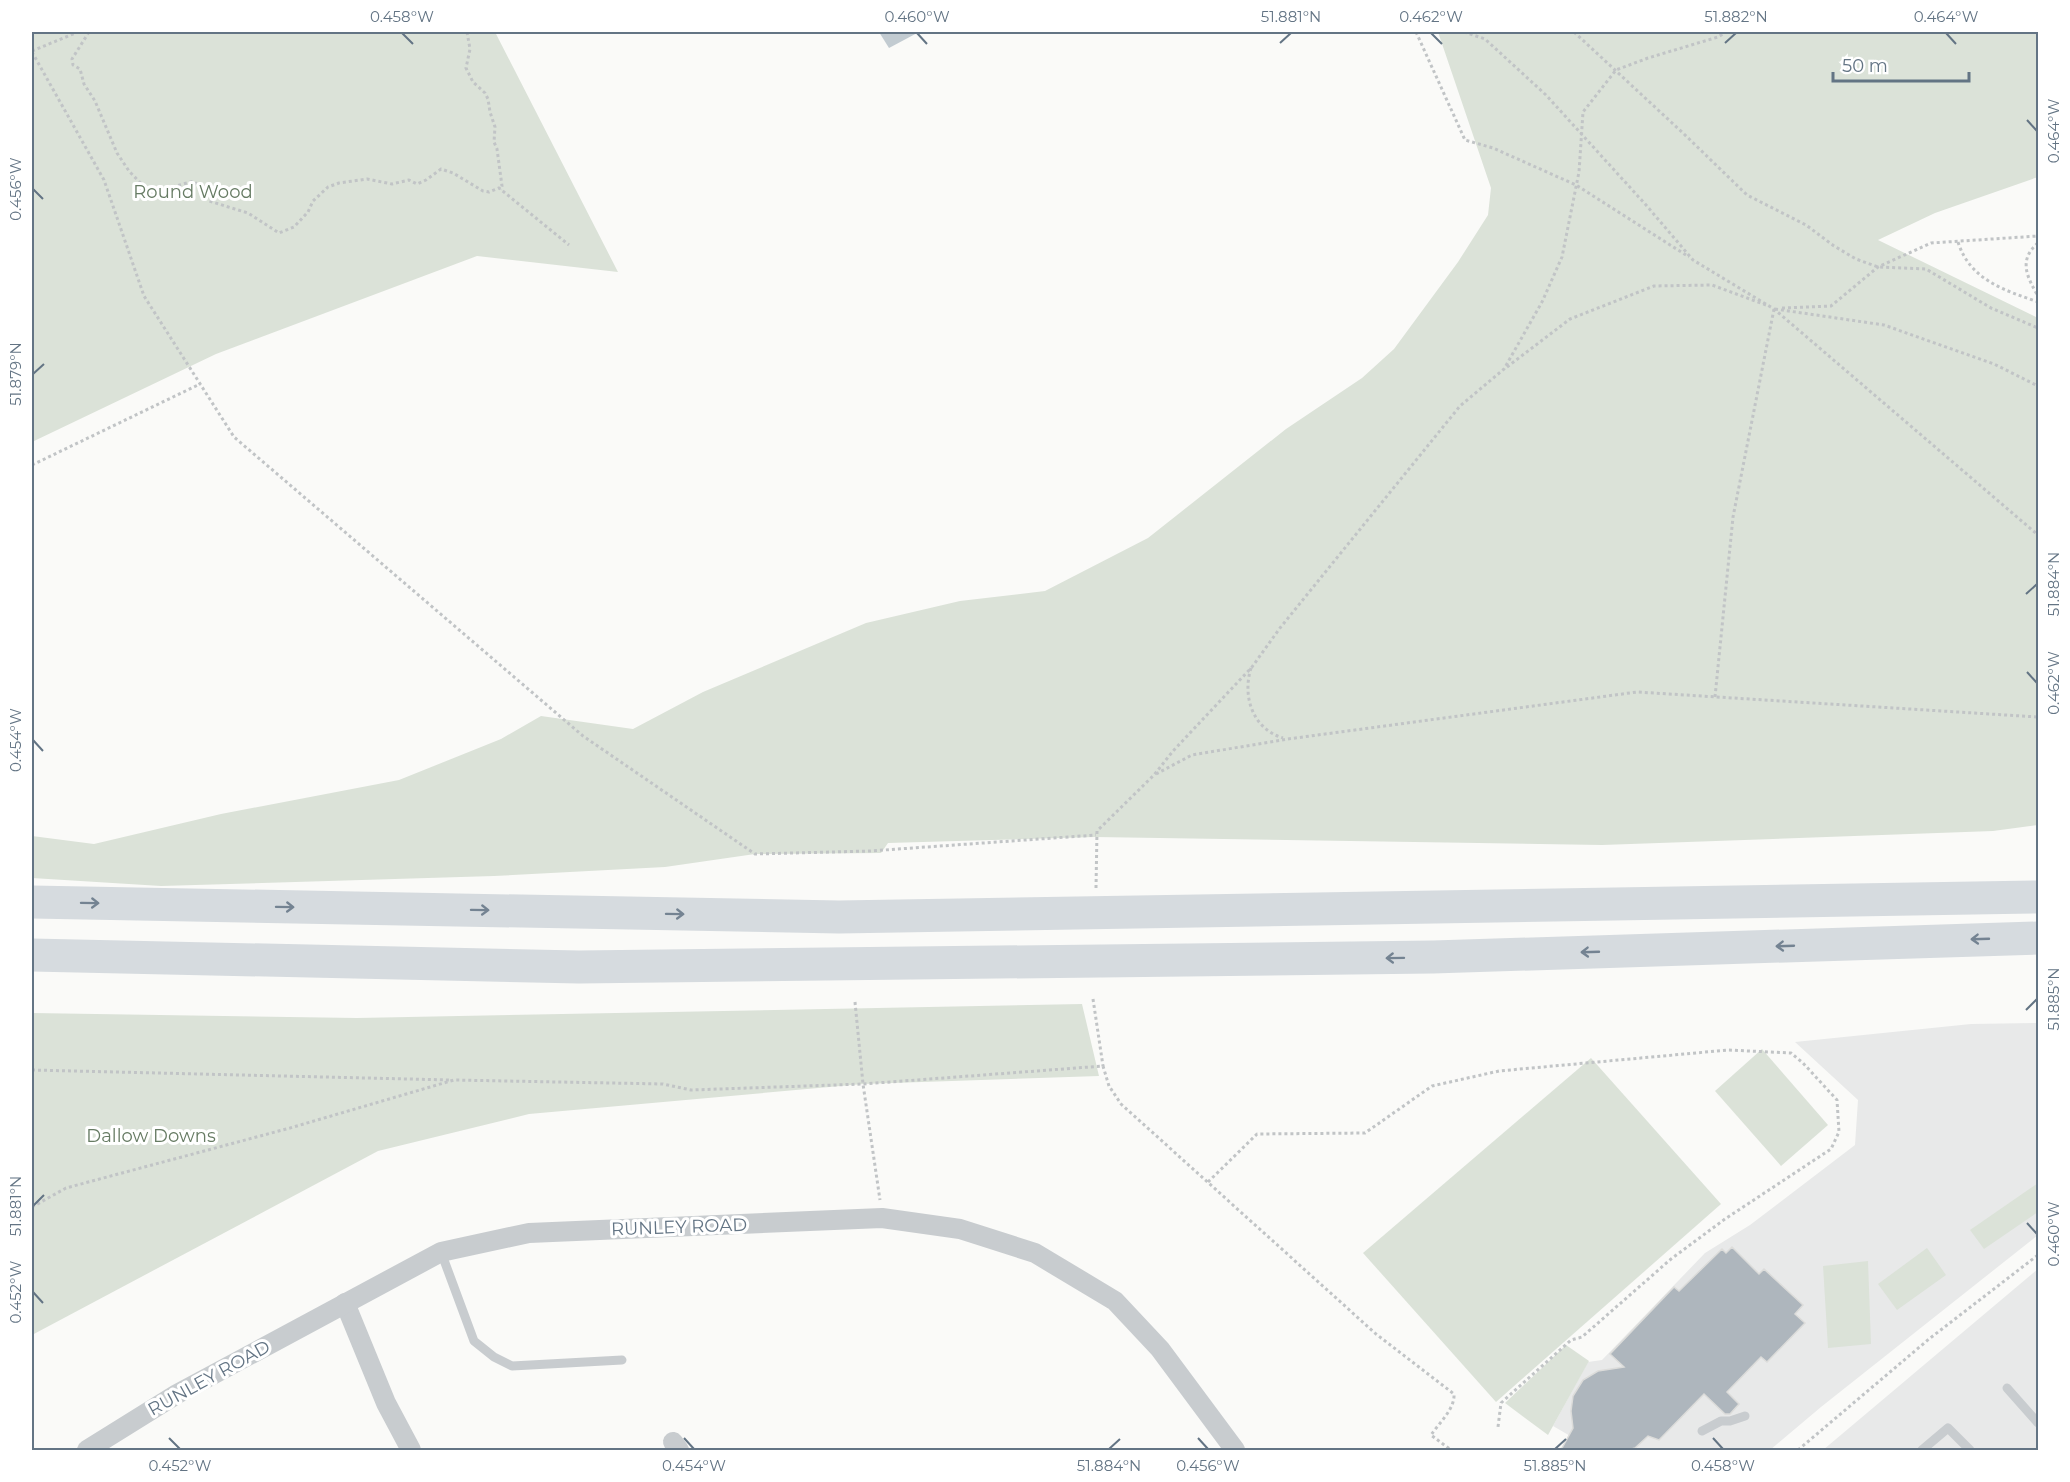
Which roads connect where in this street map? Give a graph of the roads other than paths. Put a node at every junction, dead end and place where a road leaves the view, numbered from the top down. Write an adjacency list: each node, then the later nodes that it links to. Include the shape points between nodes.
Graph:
1 (2038, 897): 2 (highway, one-way to 1, via 839,917)
2 (32, 902)
3 (2038, 938): 4 (highway, one-way to 4, via 1433,957 579,967)
4 (32, 955)
5 (441, 1252): 6 (street, RUNLEY ROAD); 7 (lane, via 474,1341 494,1357 512,1366); 14 (street, RUNLEY ROAD, via 529,1233 882,1218 960,1229 1035,1253 1115,1301 1160,1349)
6 (345, 1304): 12 (street, RUNLEY ROAD, via 177,1394); 13 (street, via 386,1403)
7 (622, 1360)
8 (2007, 1388): 10 (lane)
9 (1745, 1416): 11 (lane, via 1721,1421)
10 (2038, 1423)
11 (1702, 1431)
12 (87, 1450)
13 (411, 1450)
14 (1235, 1450)
15 (1922, 1450): 16 (lane, via 1948,1428)
16 (1970, 1450)

